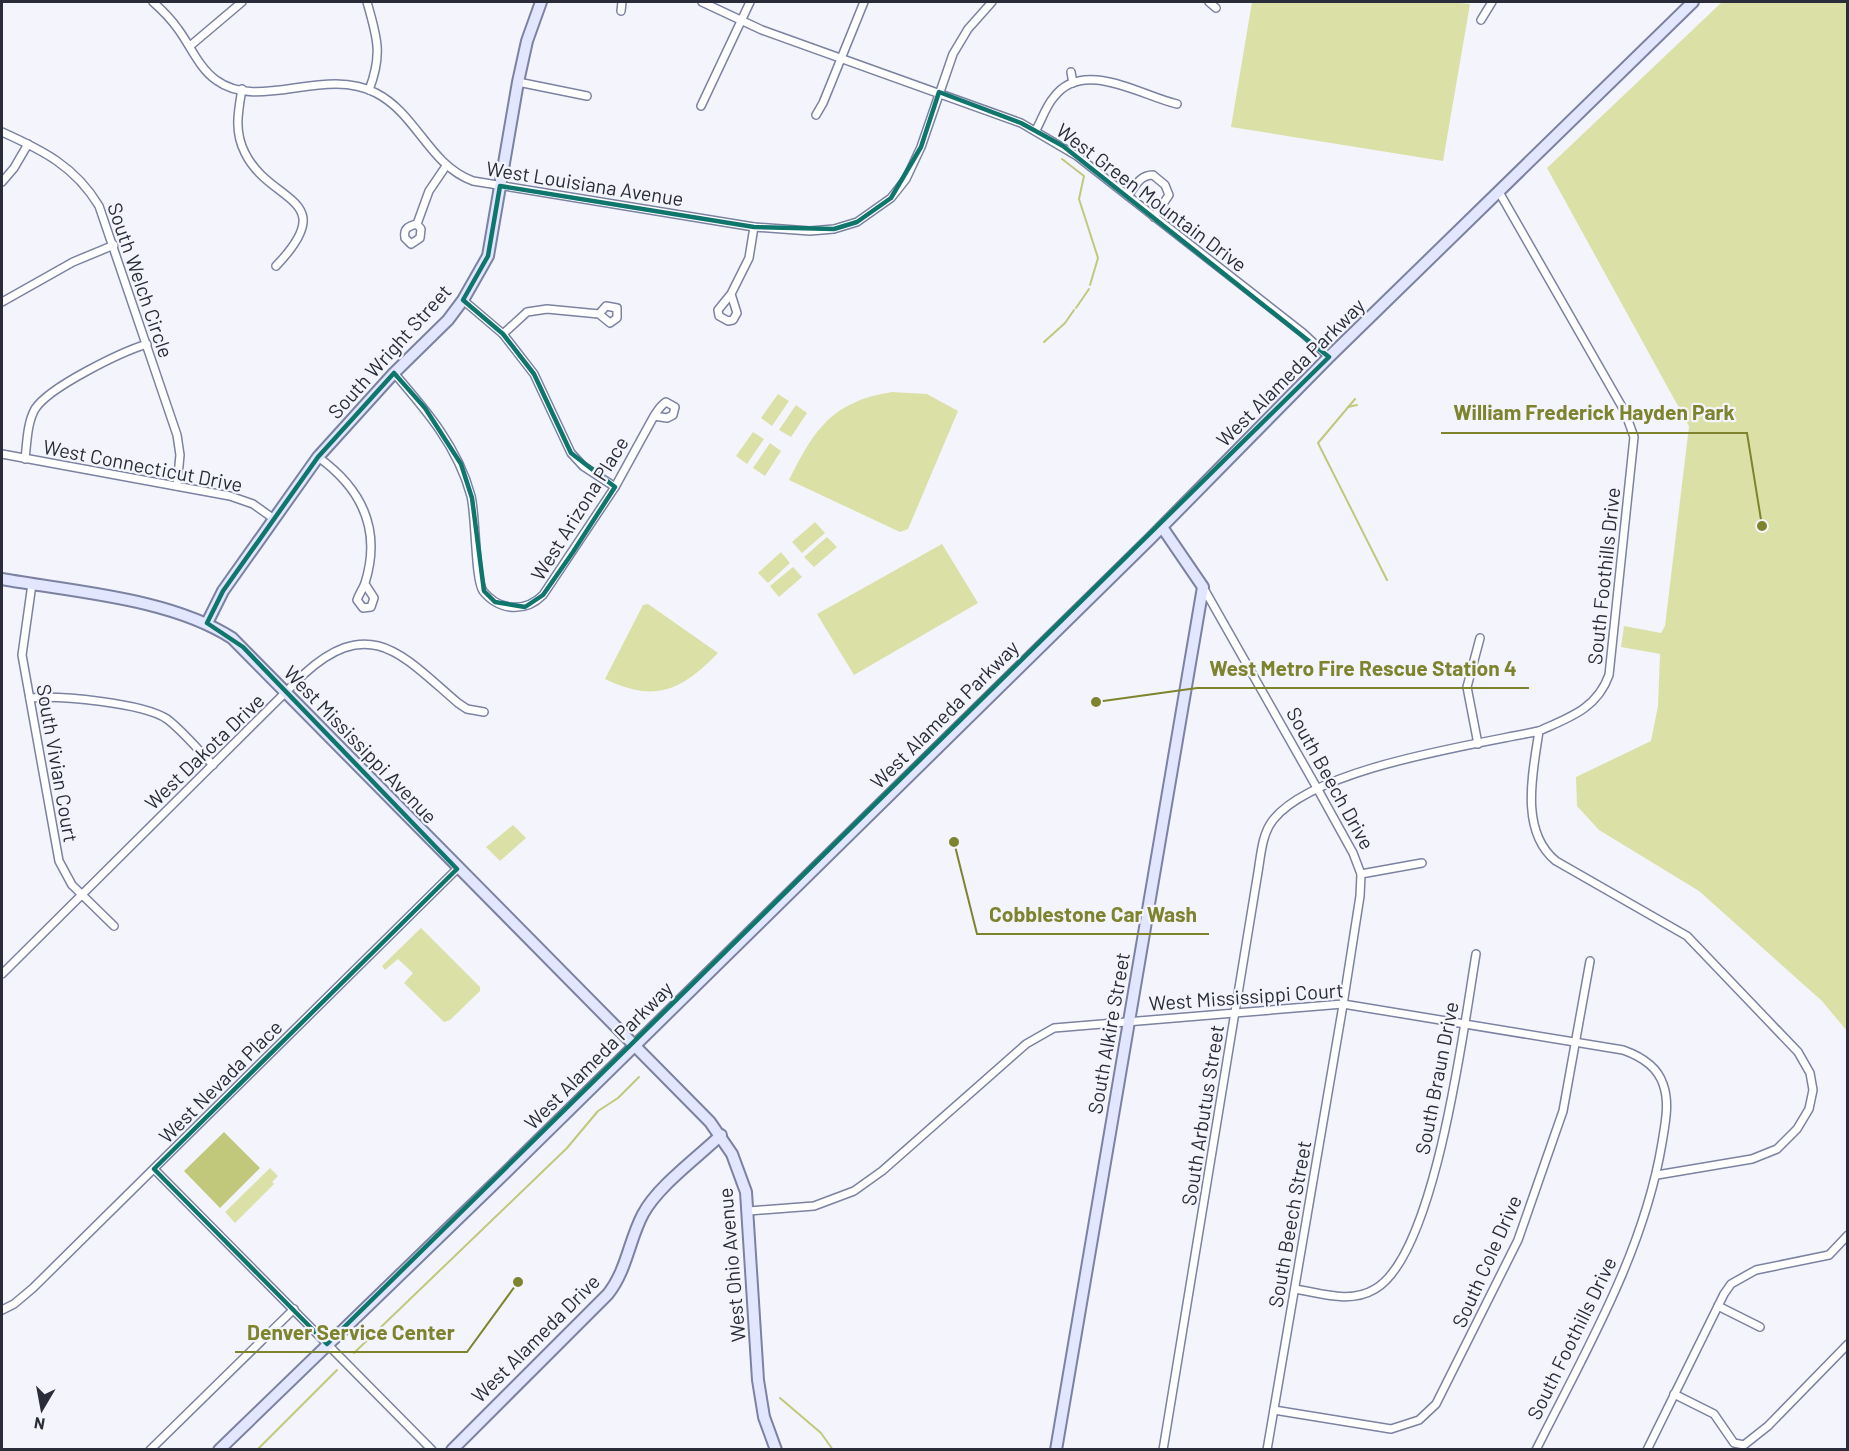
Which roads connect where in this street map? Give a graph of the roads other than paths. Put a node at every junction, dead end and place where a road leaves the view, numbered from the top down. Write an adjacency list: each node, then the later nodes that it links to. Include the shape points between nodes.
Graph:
1 (153, 2): 17 (street, West Louisiana Avenue)
2 (242, 2): 17 (street)
3 (367, 2): 23 (street, via 379,52)
4 (541, 2): 20 (street, South Wright Street)
5 (622, 2): 14 (street)
6 (702, 2): 16 (street, West Green Mountain Drive)
7 (750, 2): 16 (street)
8 (864, 2): 18 (street)
9 (992, 2): 24 (street, West Louisiana Avenue, via 957,46)
10 (1209, 2): 13 (street)
11 (1492, 2): 15 (street)
12 (1693, 2): 35 (street, West Alameda Parkway)
13 (1216, 8)
14 (621, 11)
15 (1481, 20)
16 (741, 21): 18 (street, West Green Mountain Drive); 27 (street)
17 (190, 46): 22 (street, West Louisiana Avenue, via 213,78)
18 (841, 57): 24 (street, West Green Mountain Drive); 28 (street)
19 (1071, 72): 21 (street)
20 (518, 82): 25 (street); 34 (street, South Wright Street)
21 (1074, 83): 26 (street, via 1118,84); 29 (street, via 1064,86 1053,97)
22 (242, 89): 23 (street, West Louisiana Avenue, via 271,92 326,83); 41 (street, via 237,123 244,153 259,172 293,200 303,219 297,242)
23 (369, 90): 32 (street, West Louisiana Avenue, via 404,114)
24 (939, 92): 29 (street, West Green Mountain Drive); 39 (street, West Louisiana Avenue, via 906,178 876,211 834,229)
25 (586, 96)
26 (1177, 104)
27 (701, 106)
28 (816, 115)
29 (1036, 130): 36 (street, West Green Mountain Drive)
30 (2, 132): 31 (street, South Welch Circle)
31 (28, 144): 33 (street); 40 (street, South Welch Circle, via 58,159 83,182 99,206)
32 (447, 166): 34 (street, West Louisiana Avenue, via 467,179); 38 (street, via 432,186)
33 (2, 182)
34 (500, 186): 39 (street, West Louisiana Avenue); 43 (street, South Wright Street, via 488,256)
35 (1499, 192): 48 (street, West Alameda Parkway); 67 (street, South Foothills Drive, via 1624,412 1634,437 1609,675 1588,707)
36 (1128, 196): 37 (street, West Green Mountain Drive); 37 (street, via 1144,176 1153,175 1169,195)
37 (1154, 217): 48 (street, West Green Mountain Drive)
38 (417, 224)
39 (754, 227): 42 (street, via 749,258)
40 (114, 245): 44 (street); 47 (street, South Welch Circle)
41 (276, 266)
42 (730, 294)
43 (463, 300): 46 (street); 49 (street, South Wright Street)
44 (2, 302)
45 (599, 314): 46 (street, via 547,309 528,312)
46 (503, 334): 55 (street, via 534,374 571,453)
47 (147, 344): 53 (street, via 107,361 42,401 30,422); 54 (street, South Welch Circle, via 179,442)
48 (1329, 357): 57 (street, West Alameda Parkway)
49 (394, 373): 52 (street, South Wright Street); 55 (street, West Arizona Place, via 425,408 461,464 472,498 479,583 495,602 517,609 536,602)
50 (654, 416): 55 (street, West Arizona Place)
51 (2, 454): 53 (street, West Connecticut Drive)
52 (318, 457): 56 (street, South Wright Street); 60 (street, via 352,487 363,508 370,542)
53 (25, 459): 54 (street, West Connecticut Drive)
54 (177, 486): 56 (street, West Connecticut Drive, via 246,500)
55 (615, 487)
56 (274, 519): 62 (street, South Wright Street, via 224,591)
57 (1162, 527): 61 (street, South Beech Drive); 84 (street, West Alameda Parkway)
58 (2, 579): 59 (street, West Mississippi Avenue)
59 (32, 584): 62 (street, West Mississippi Avenue, via 159,607); 65 (street, South Vivian Court, via 22,647)
60 (365, 584)
61 (1203, 587): 70 (street, South Beech Drive); 81 (street, South Alkire Street)
62 (207, 623): 64 (street, West Mississippi Avenue, via 243,647)
63 (1480, 638): 68 (street, via 1467,682)
64 (287, 693): 66 (street, West Dakota Drive, via 327,655 347,647 370,645 392,649 458,703); 69 (street, West Dakota Drive); 72 (street, West Mississippi Avenue)
65 (30, 698): 69 (street, via 71,697 158,714); 74 (street, South Vivian Court, via 59,861 67,878)
66 (484, 712)
67 (1539, 731): 68 (street, South Arbutus Street); 87 (street, via 1533,822 1545,850 1568,869 1687,936 1793,1046 1810,1073 1813,1090 1809,1109 1778,1149 1752,1159)
68 (1478, 744): 70 (street, South Arbutus Street, via 1350,775)
69 (213, 765): 74 (street, West Dakota Drive)
70 (1317, 788): 73 (street, South Beech Drive); 80 (street, South Arbutus Street, via 1279,814 1266,832)
71 (1422, 863): 73 (street)
72 (457, 869): 84 (street, West Mississippi Avenue); 86 (street, West Nevada Place)
73 (1361, 874): 79 (street, South Beech Drive)
74 (82, 894): 75 (street, South Vivian Court); 78 (street, West Dakota Drive)
75 (114, 926)
76 (1476, 954): 82 (street, South Braun Drive)
77 (1590, 961): 83 (street, South Cole Drive)
78 (2, 974)
79 (1343, 1004): 80 (street, West Mississippi Court); 82 (street, West Mississippi Court); 90 (street, South Beech Street)
80 (1235, 1012): 81 (street, West Mississippi Court); 105 (street, South Arbutus Street)
81 (1129, 1021): 88 (street, West Mississippi Court, via 1063,1026 1039,1034 882,1171 845,1196 814,1206); 104 (street, South Alkire Street)
82 (1464, 1023): 83 (street, West Mississippi Court); 90 (street, South Braun Drive, via 1438,1162 1412,1235 1395,1269 1376,1288 1357,1296)
83 (1576, 1042): 87 (street, West Mississippi Court, via 1634,1054 1648,1063 1662,1081 1667,1108); 98 (street, South Cole Drive, via 1567,1099 1518,1240 1432,1410 1411,1424 1391,1429)
84 (633, 1045): 85 (street, West Ohio Avenue); 95 (street, West Alameda Parkway)
85 (721, 1135): 88 (street, West Ohio Avenue, via 741,1173); 102 (street, West Alameda Drive, via 648,1205 620,1276 608,1294)
86 (154, 1169): 92 (street); 93 (street, West Nevada Place, via 22,1299)
87 (1657, 1175): 107 (street, South Foothills Drive, via 1616,1292)
88 (749, 1211): 103 (street, West Ohio Avenue, via 758,1380 764,1417)
89 (1848, 1235): 91 (street, via 1829,1255 1764,1267 1743,1276 1727,1289)
90 (1295, 1289): 98 (street, South Beech Street)
91 (1718, 1306): 94 (street); 97 (street)
92 (294, 1309): 95 (street); 99 (street)
93 (2, 1310)
94 (1760, 1327)
95 (327, 1344): 100 (street, West Alameda Parkway); 101 (street)
96 (1848, 1344): 97 (street, via 1748,1444 1737,1445 1714,1414)
97 (1674, 1394): 108 (street)
98 (1274, 1410): 106 (street, South Beech Street)
99 (150, 1449)
100 (219, 1449)
101 (432, 1449)
102 (452, 1449)
103 (776, 1449)
104 (1056, 1449)
105 (1163, 1449)
106 (1268, 1449)
107 (1536, 1449)
108 (1647, 1449)

